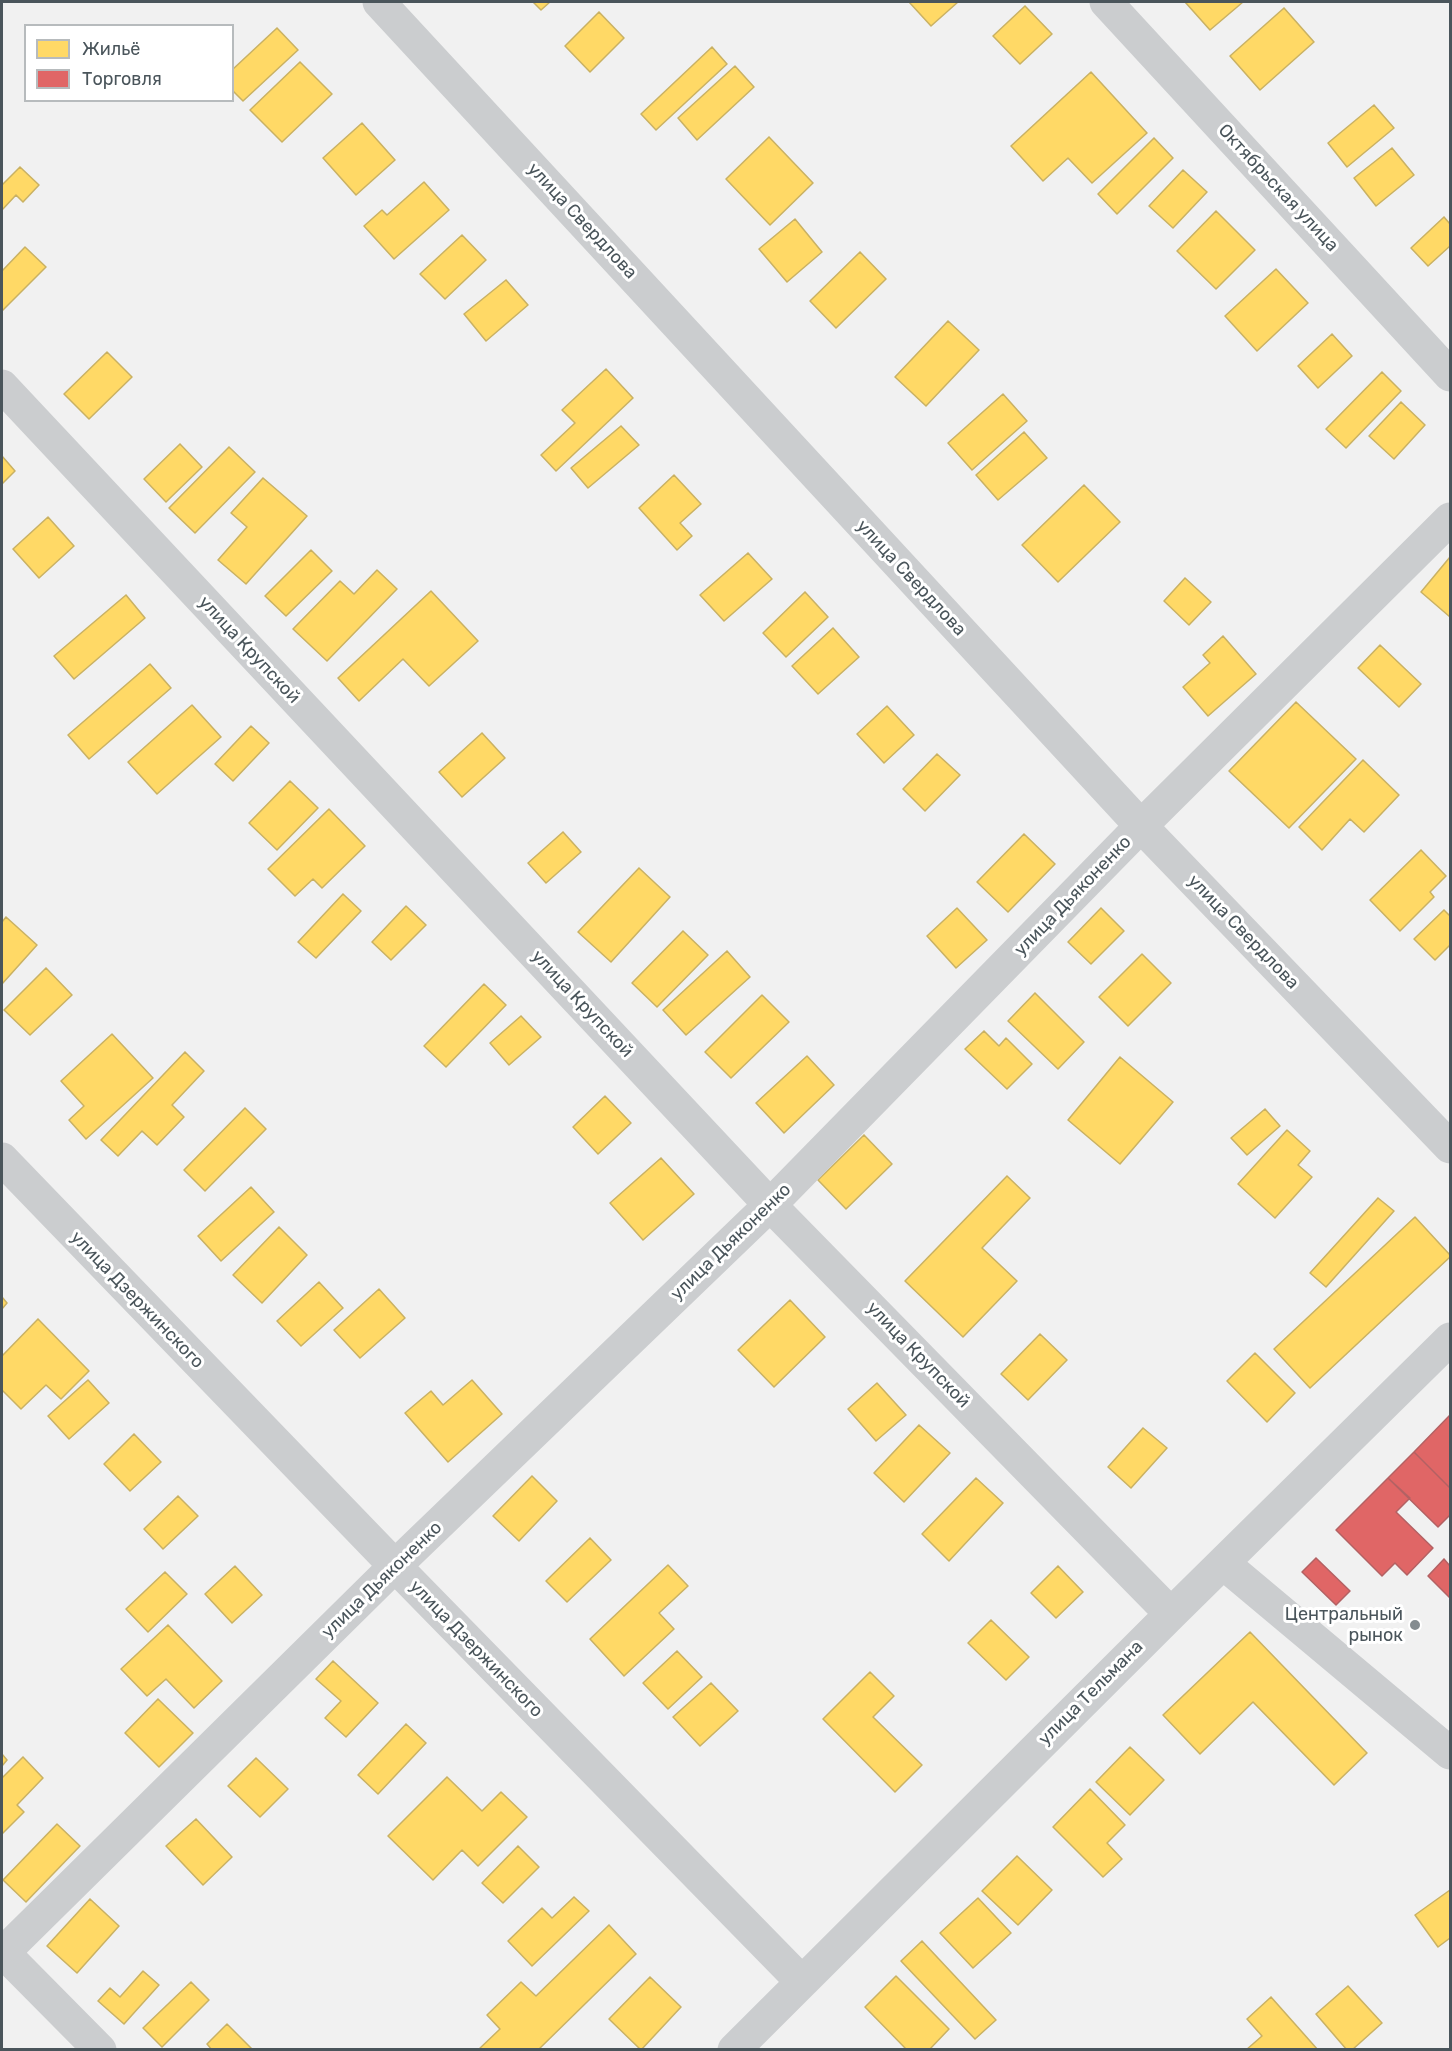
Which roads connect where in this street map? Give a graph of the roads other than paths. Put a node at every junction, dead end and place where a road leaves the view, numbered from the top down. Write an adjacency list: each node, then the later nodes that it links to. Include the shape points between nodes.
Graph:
1 (379, 2): 6 (street, улица Свердлова)
2 (1107, 2): 3 (street, Октябрьская улица)
3 (1450, 375)
4 (2, 386): 9 (street, улица Крупской)
5 (1450, 519): 6 (street, улица Дьяконенко)
6 (1141, 826): 7 (street, улица Свердлова); 9 (street, улица Дьяконенко)
7 (1450, 1147)
8 (2, 1159): 12 (street, улица Дзержинского)
9 (770, 1205): 12 (street, улица Дьяконенко); 13 (street, улица Крупской)
10 (1450, 1339): 11 (street, улица Тельмана)
11 (1223, 1563): 13 (street, улица Тельмана); 14 (street)
12 (395, 1566): 15 (street, улица Дьяконенко); 16 (street, улица Дзержинского)
13 (1171, 1614): 16 (street, улица Тельмана)
14 (1450, 1753)
15 (2, 1952): 17 (street)
16 (801, 1982): 18 (street, улица Тельмана)
17 (100, 2049)
18 (734, 2049)

